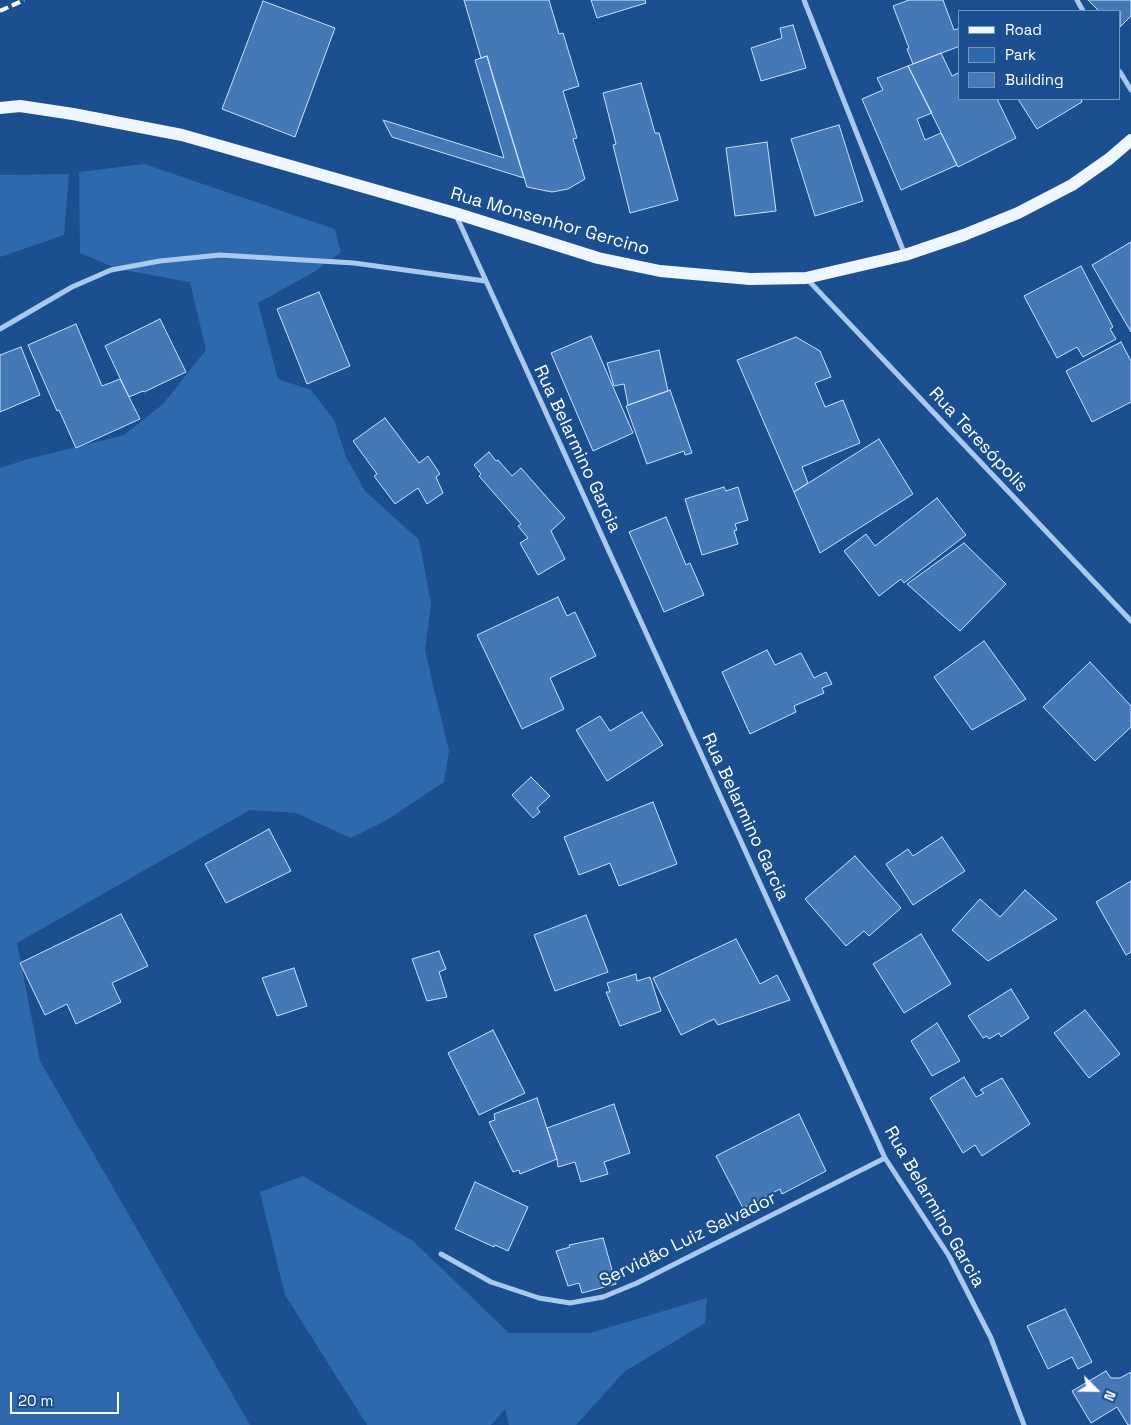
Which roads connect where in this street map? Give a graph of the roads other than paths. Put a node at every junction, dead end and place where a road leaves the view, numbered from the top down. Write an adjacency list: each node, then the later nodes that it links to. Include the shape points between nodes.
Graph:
1 (804, 0): 7 (street)
2 (1121, 74): 3 (street)
3 (1131, 90)
4 (0, 108): 6 (main road, Rua Monsenhor Gercino, via 20,106 74,114 182,135)
5 (1131, 140): 7 (main road, Rua Monsenhor Gercino, via 1072,185 1018,213)
6 (455, 213): 8 (main road, Rua Monsenhor Gercino, via 598,258 660,272 750,279); 9 (street, Rua Belarmino Garcia)
7 (905, 255): 8 (main road, Rua Monsenhor Gercino)
8 (806, 278): 11 (street, Rua Teresópolis)
9 (485, 281): 10 (street, via 354,263 220,256 160,261 111,270 72,287); 12 (street, Rua Belarmino Garcia)
10 (0, 329)
11 (1131, 621)
12 (885, 1158): 13 (street, Servidão Luiz Salvador, via 603,1298 570,1303 538,1298 492,1282); 14 (street, Rua Belarmino Garcia, via 949,1256 991,1338)
13 (441, 1254)
14 (1024, 1425)

